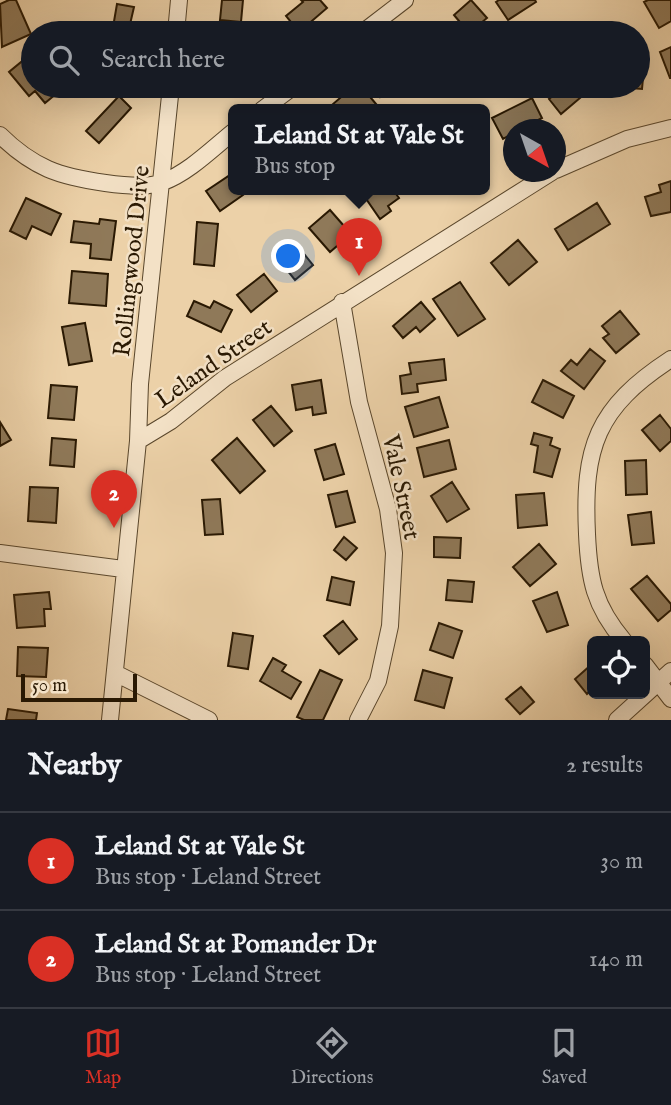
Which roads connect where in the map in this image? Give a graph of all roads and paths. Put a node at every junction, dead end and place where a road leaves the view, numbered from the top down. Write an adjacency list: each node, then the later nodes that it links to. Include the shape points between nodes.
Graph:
1 (179, 0): 3 (street)
2 (405, 0): 4 (street)
3 (177, 21)
4 (378, 21)
5 (171, 98): 11 (street, Rollingwood Drive)
6 (671, 128): 9 (street, Leland Street, via 628,139)
7 (0, 135): 11 (street, via 26,158 63,175 133,185)
8 (228, 136): 11 (street)
9 (566, 166)
10 (536, 182): 12 (street, Leland Street)
11 (163, 183): 14 (street, Rollingwood Drive)
12 (342, 302): 14 (street, Leland Street); 23 (street, Vale Street, via 359,402 388,509 394,553 390,626 378,681)
13 (671, 359): 17 (street, via 639,380 620,402 591,449 586,474 589,574 603,613)
14 (138, 440): 16 (street)
15 (0, 553): 16 (street)
16 (123, 569): 18 (street)
17 (620, 636)
18 (115, 673): 21 (street); 22 (street)
19 (665, 677): 20 (street); 24 (street)
20 (671, 699)
21 (110, 720)
22 (209, 720)
23 (358, 720)
24 (617, 720)

